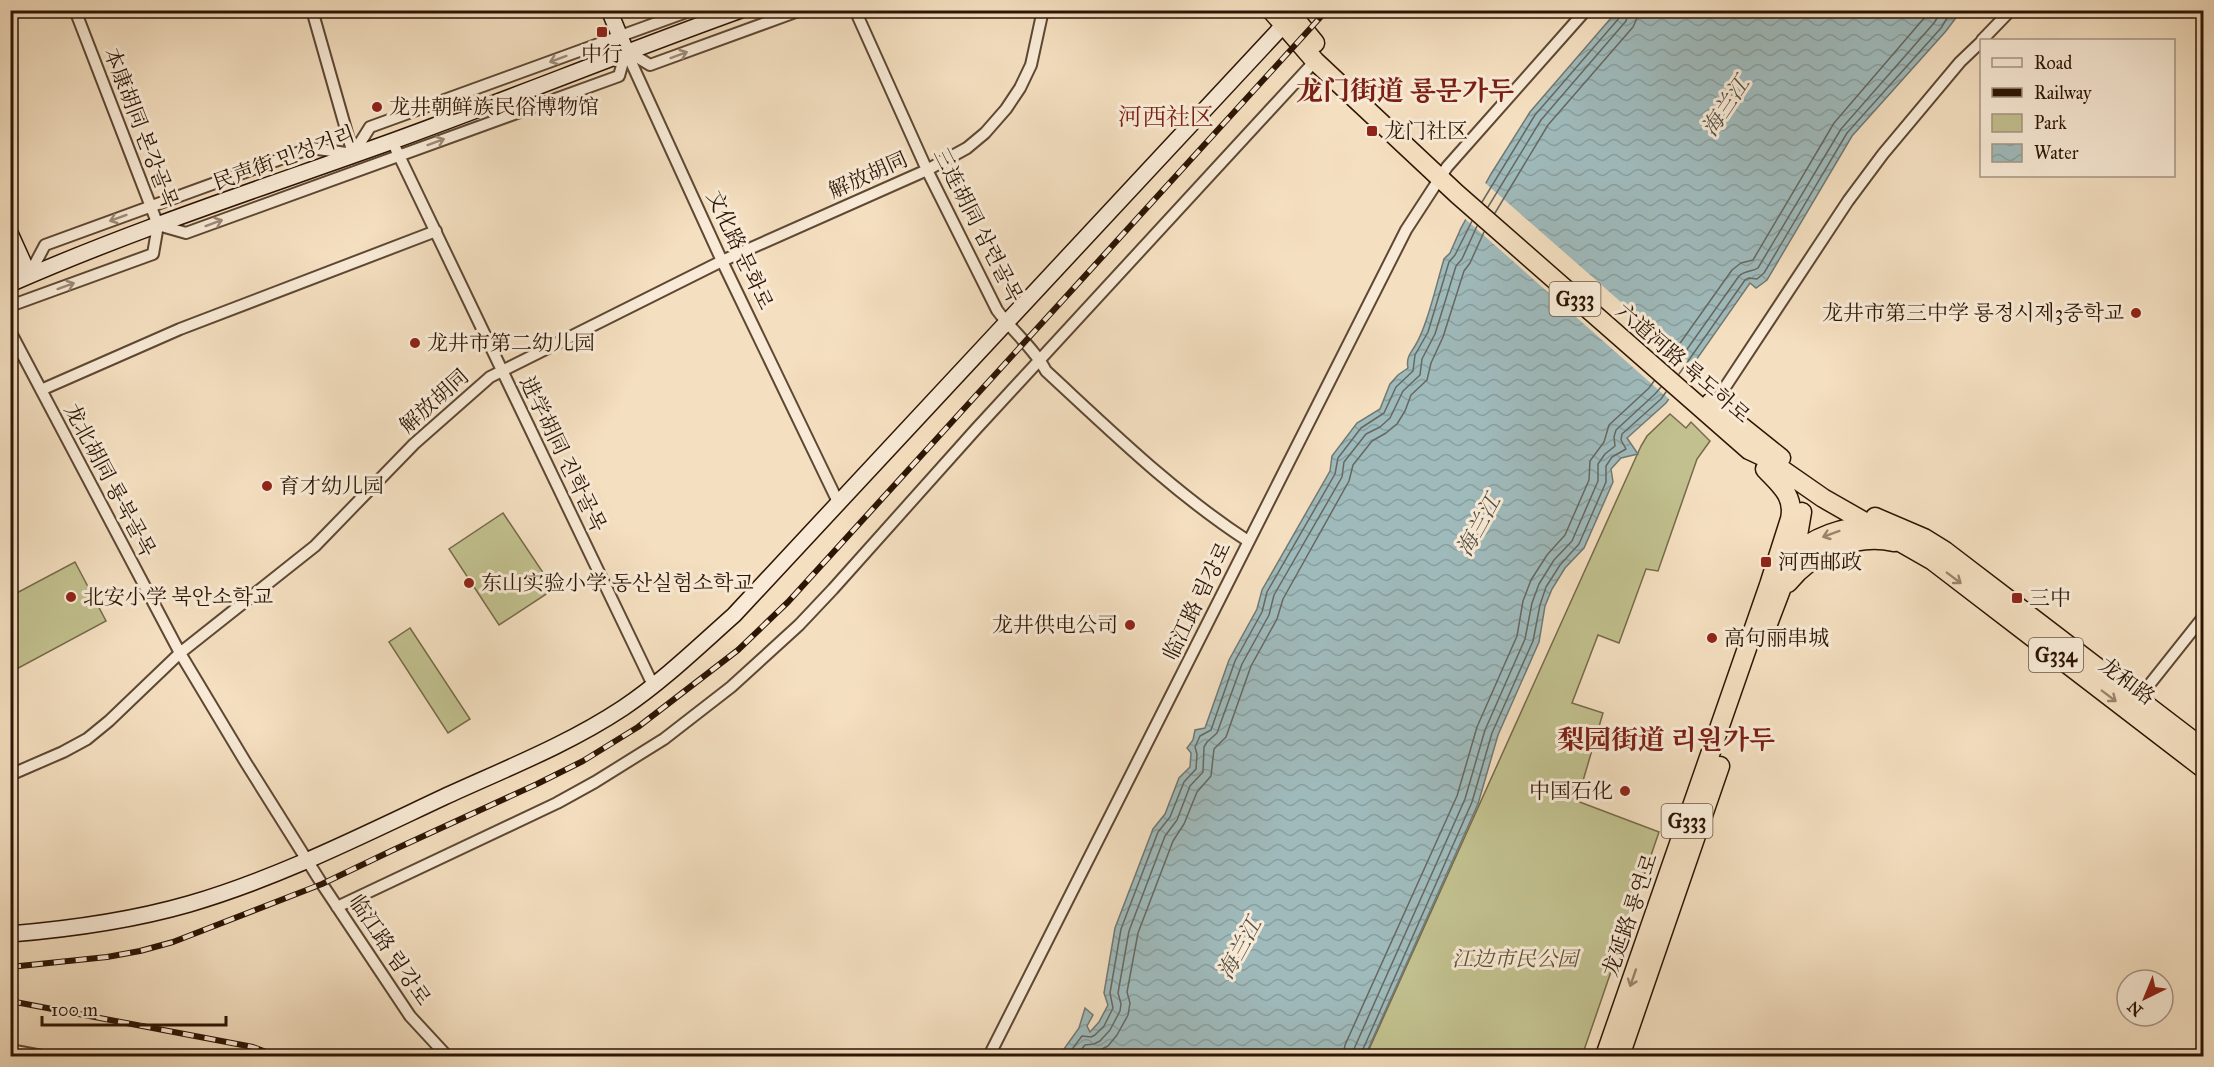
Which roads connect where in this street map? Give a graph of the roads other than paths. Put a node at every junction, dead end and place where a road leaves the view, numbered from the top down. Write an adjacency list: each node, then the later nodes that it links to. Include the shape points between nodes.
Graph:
1 (75, 10): 23 (street, 本康胡同 본강골목)
2 (312, 10): 19 (street)
3 (609, 10): 13 (street, 文化路 문화로)
4 (692, 10): 13 (street)
5 (741, 10): 16 (street, 民声街 민성거리)
6 (801, 10): 16 (street, one-way to 6, via 650,65)
7 (855, 10): 21 (street, 三连胡同 삼련골목)
8 (1043, 10): 21 (street, 解放胡同, via 1030,65 1006,109 967,148)
9 (1271, 10): 12 (highway, 六道河路 륙도하로 / G333)
10 (1586, 10): 22 (street, 临江路 림강로)
11 (2011, 10): 14 (street)
12 (1290, 15): 17 (highway, 六道河路 륙도하로 / G333); 22 (highway, 六道河路 륙도하로 / G333); 32 (street)
13 (620, 36): 16 (street, 文化路 문화로); 19 (street, one-way to 19, via 369,127)
14 (1984, 39)
15 (1980, 43): 37 (street, via 1883,154)
16 (626, 51): 18 (street, 民声街 민성거리); 20 (street, one-way to 16, via 619,76); 27 (street, 文化路 문화로)
17 (1315, 61): 22 (highway, 六道河路 륙도하로 / G333); 34 (street)
18 (392, 141): 19 (street, 民声街 민성거리); 20 (street, 进学胡同 진학골목)
19 (353, 154): 23 (street, via 311,148); 24 (street, 民声街 민성거리)
20 (399, 156): 24 (street, one-way to 20, via 186,233); 25 (street, 进学胡同 진학골목)
21 (927, 170): 27 (street, 解放胡同); 32 (street, 三连胡同 삼련골목)
22 (1444, 172): 37 (highway, 六道河路 륙도하로 / G333); 44 (street, 临江路 림강로, via 1390,258)
23 (151, 207): 24 (street, 本康胡同 본강골목); 29 (street, one-way to 29, via 45,245)
24 (158, 225): 29 (street, 民声街 민성거리); 31 (street, one-way to 24, via 153,254)
25 (436, 231): 35 (street, 进学胡同 진학골목); 36 (street, via 180,329)
26 (10, 233): 29 (street)
27 (722, 261): 35 (street, 解放胡同); 41 (street, 文化路 문화로)
28 (10, 266): 29 (street)
29 (29, 276): 30 (street, 民声街 민성거리)
30 (10, 284)
31 (10, 306)
32 (1006, 322): 34 (street, 三连胡同 삼련골목); 41 (street)
33 (10, 331): 36 (street, 龙北胡同 룡북골목)
34 (1040, 359): 44 (street, 三连胡同 삼련골목, via 1046,371 1158,475); 55 (street, via 799,625 698,715 627,764 557,803)
35 (501, 370): 48 (street, 解放胡同, via 414,444 315,546); 49 (street, 进学胡同 진학골목)
36 (41, 390): 48 (street, 龙北胡同 룡북골목)
37 (1704, 404): 38 (highway, 六道河路 륙도하로 / G333); 39 (highway, 六道河路 륙도하로 / G333)
38 (1749, 450): 40 (highway, 六道河路 륙도하로); 46 (highway, 龙延路 룡연로, via 1785,489 1791,502)
39 (1785, 461): 40 (highway); 43 (highway, 六道河路 륙도하로)
40 (1798, 483): 42 (highway, 六道河路 륙도하로); 45 (highway, via 1802,506)
41 (839, 504): 49 (street, via 734,615)
42 (1871, 526): 43 (highway, 龙延路 룡연로 / G334); 45 (highway, 龙延路 룡연로 / G334, one-way to 45, via 1835,532)
43 (1908, 538): 46 (highway, 龙延路 룡연로 / G334, via 1834,548); 50 (highway, 龙和路 / G334, via 1935,544); 52 (highway, 龙和路 / G334, one-way to 52)
44 (1248, 541): 60 (street, 临江路 림강로)
45 (1795, 553): 46 (highway, 龙延路 룡연로 / G334)
46 (1775, 589): 61 (highway, 龙延路 룡연로 / G333, one-way to 61); 62 (highway, 龙延路 룡연로 / G333, via 1771,617)
47 (2204, 616): 50 (street)
48 (180, 653): 53 (street, 解放胡同, via 87,739); 54 (street, 龙北胡同 룡북골목)
49 (653, 685): 54 (street, via 623,708 546,752)
50 (2138, 699): 51 (highway, 龙和路 / G334)
51 (2204, 749)
52 (2204, 769)
53 (10, 775)
54 (307, 861): 55 (street, 临江路 림강로); 56 (street, via 156,912 80,927)
55 (337, 907): 59 (street, 临江路 림강로, via 410,1016)
56 (10, 934)
57 (10, 1050): 58 (street)
58 (42, 1056)
59 (447, 1056)
60 (990, 1056)
61 (1605, 1056)
62 (1620, 1056)

